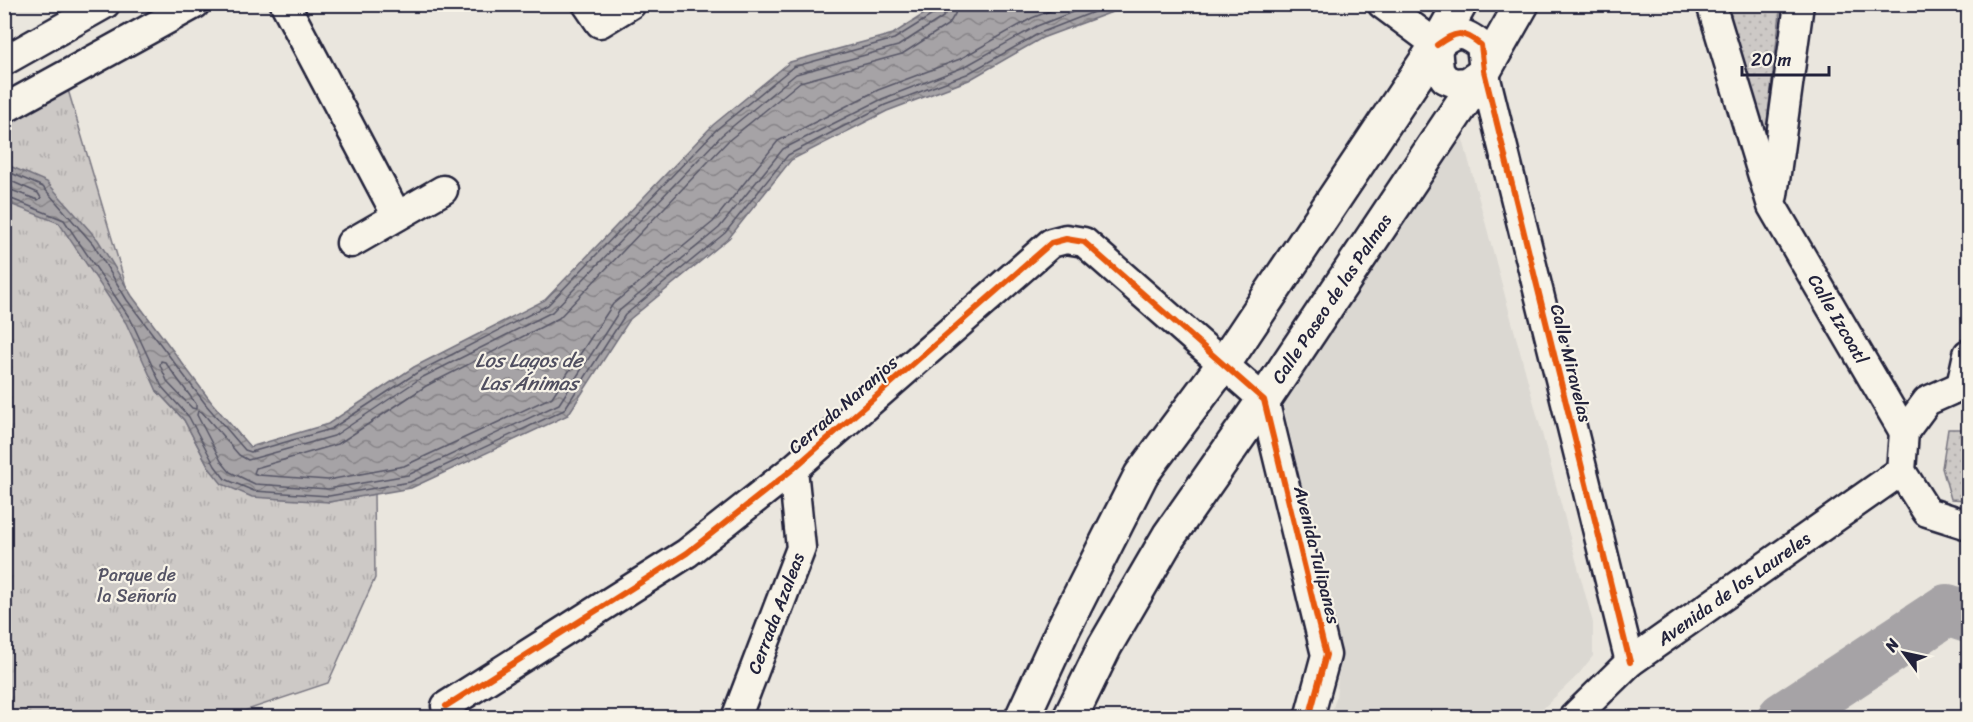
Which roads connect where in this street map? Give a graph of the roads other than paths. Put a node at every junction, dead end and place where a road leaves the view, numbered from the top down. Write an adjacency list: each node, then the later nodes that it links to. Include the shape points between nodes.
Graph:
1 (105, 4): 12 (street)
2 (285, 4): 17 (street)
3 (586, 4): 4 (street, via 600,23)
4 (630, 4)
5 (1382, 4): 11 (street)
6 (1460, 4): 11 (main road)
7 (1522, 4): 13 (main road, Calle Paseo de las Palmas)
8 (1711, 4): 16 (street, Calle Izcoatl)
9 (1799, 4): 16 (street)
10 (186, 7): 14 (street)
11 (1437, 45): 13 (street, Calle Miravelas, via 1453,34 1468,35 1480,45); 20 (main road)
12 (4, 62)
13 (1484, 71): 22 (main road, Calle Paseo de las Palmas); 27 (street, Calle Miravelas)
14 (4, 109)
15 (442, 190): 17 (street)
16 (1772, 206): 23 (street, Calle Izcoatl)
17 (398, 216): 18 (street)
18 (351, 243)
19 (1968, 354): 21 (street)
20 (1223, 364): 22 (street, Cerrada Naranjos); 24 (street, Cerrada Naranjos, via 1084,242 1066,239 1051,243); 30 (main road, via 1141,475)
21 (1965, 387): 23 (street, via 1927,401)
22 (1264, 400): 31 (main road, Calle Paseo de las Palmas, via 1169,536 1105,646); 32 (street, Avenida Tulipanes, via 1326,655)
23 (1904, 432): 25 (street)
24 (793, 469): 28 (street, Cerrada Naranjos, via 687,553); 29 (street, Cerrada Azaleas, via 801,548)
25 (1901, 471): 26 (street, via 1927,512); 27 (street, Avenida de los Laureles)
26 (1968, 525)
27 (1630, 662): 33 (street, Avenida de los Laureles)
28 (446, 706)
29 (736, 717)
30 (1022, 717)
31 (1070, 717)
32 (1309, 717)
33 (1573, 717)

